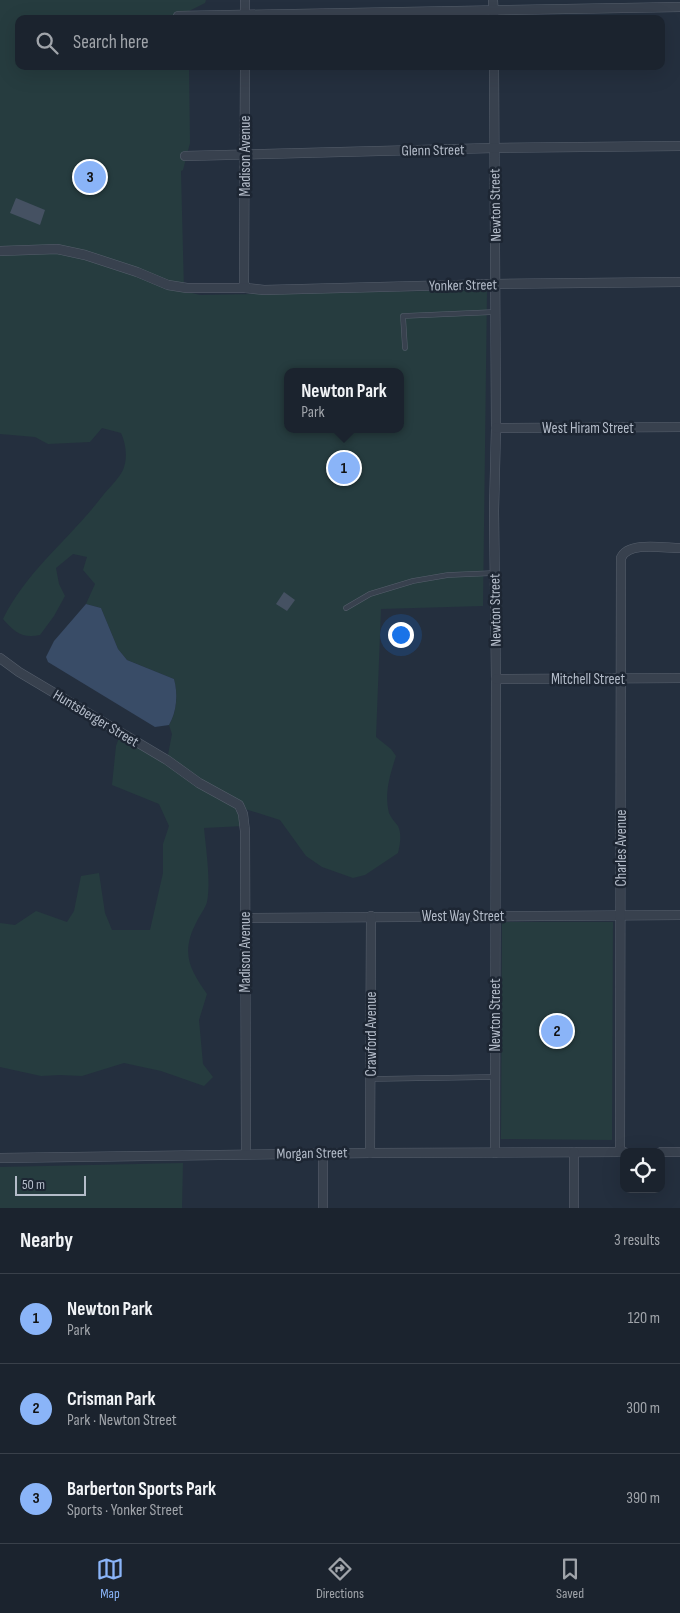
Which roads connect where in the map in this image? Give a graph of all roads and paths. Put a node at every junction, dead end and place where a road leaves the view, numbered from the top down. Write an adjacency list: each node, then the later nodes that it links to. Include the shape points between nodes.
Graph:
1 (245, 0): 4 (street)
2 (494, 0): 5 (street)
3 (680, 7): 5 (street)
4 (245, 15)
5 (494, 15)
6 (245, 70): 10 (street, Madison Avenue)
7 (494, 70): 9 (street, Newton Street)
8 (680, 146): 9 (street, Glenn Street)
9 (494, 148): 10 (street, Glenn Street); 14 (street, Newton Street)
10 (245, 155): 11 (street, Glenn Street); 15 (street, Madison Avenue)
11 (185, 156)
12 (0, 251): 15 (street, Yonker Street, via 57,249 120,266 168,285)
13 (680, 282): 14 (street, Yonker Street)
14 (495, 284): 15 (street, Yonker Street); 16 (street, Newton Street)
15 (246, 288)
16 (495, 312): 17 (lane, via 403,316); 18 (street, Newton Street)
17 (405, 348)
18 (496, 428): 19 (street, West Hiram Street); 21 (street, Newton Street)
19 (680, 428)
20 (680, 548): 26 (street, Charles Avenue, via 631,549 622,554)
21 (495, 572): 22 (lane, via 413,581 370,594); 25 (street, Newton Street)
22 (346, 608)
23 (0, 658): 27 (street, Huntsberger Street)
24 (680, 678): 26 (street, Mitchell Street)
25 (496, 679): 26 (street, Mitchell Street); 30 (street, Newton Street)
26 (620, 679): 31 (street, Charles Avenue)
27 (192, 778): 32 (street, Madison Avenue, via 242,808)
28 (680, 915): 31 (street, West Way Street)
29 (371, 916): 30 (street, West Way Street); 32 (street, West Way Street); 34 (street, Crawford Avenue)
30 (496, 916): 31 (street, West Way Street); 33 (street, Newton Street)
31 (620, 916): 35 (street, Charles Avenue)
32 (245, 918): 42 (street, Madison Avenue)
33 (495, 1078): 34 (lane); 41 (street, Newton Street)
34 (370, 1079): 40 (street, Crawford Avenue)
35 (622, 1148)
36 (574, 1152): 37 (street, Morgan Street); 41 (street, Morgan Street); 46 (street)
37 (620, 1152)
38 (665, 1152): 39 (street)
39 (680, 1152)
40 (370, 1153): 41 (street, Morgan Street); 43 (street, Morgan Street)
41 (494, 1153)
42 (246, 1154): 43 (street, Morgan Street); 44 (street, Morgan Street)
43 (323, 1154): 45 (street)
44 (0, 1158)
45 (323, 1208)
46 (574, 1208)

